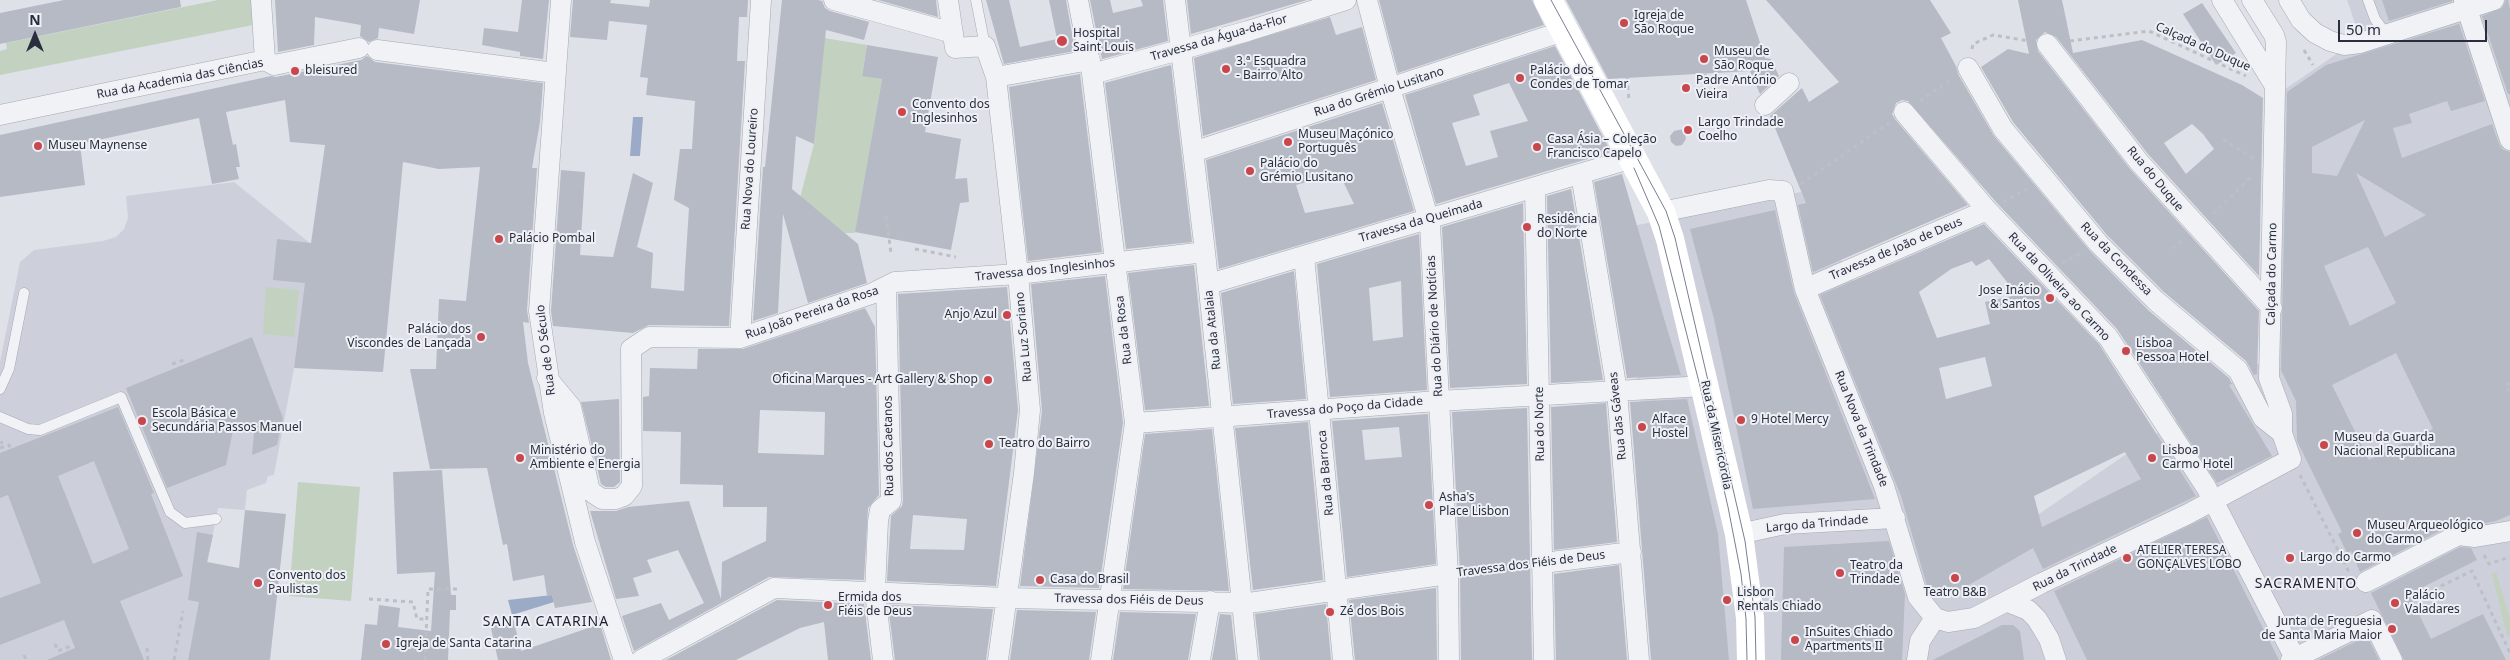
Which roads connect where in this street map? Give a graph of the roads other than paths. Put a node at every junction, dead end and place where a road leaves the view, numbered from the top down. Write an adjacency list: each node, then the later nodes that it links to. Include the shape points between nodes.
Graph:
1 (261, 0): 25 (street)
2 (561, 0): 28 (street, Rua de O Século)
3 (761, 0): 53 (street, Rua Nova do Loureiro)
4 (834, 0): 17 (street)
5 (948, 0): 21 (street)
6 (976, 0): 23 (lane)
7 (1078, 0): 26 (street, Rua da Rosa)
8 (1175, 0): 24 (street, Rua da Atalaia)
9 (1346, 0): 24 (street, Travessa da Água-da-Flor)
10 (1367, 0): 31 (street, Rua do Diário de Notícias)
11 (1548, 0): 19 (main road)
12 (2222, 0): 32 (street)
13 (2252, 0): 32 (street, Calçada do Carmo, via 2275,39)
14 (2289, 0): 20 (street, via 2307,26 2330,41 2352,44)
15 (2368, 0): 20 (lane, via 2375,19)
16 (2494, 0): 18 (street)
17 (862, 4): 21 (street)
18 (2466, 4): 20 (street); 36 (street)
19 (1564, 31): 31 (street, Rua do Grémio Lusitano); 38 (main road)
20 (2386, 34)
21 (954, 40): 23 (street)
22 (2046, 44): 52 (street, Rua do Duque, via 2139,162)
23 (985, 46): 29 (street, Rua Luz Soriano)
24 (1180, 50): 26 (street, Travessa da Água-da-Flor); 37 (street, Rua da Atalaia)
25 (265, 60): 28 (street, Rua da Academia das Ciências, via 274,65 368,49); 35 (street, Rua da Academia das Ciências)
26 (1091, 67): 29 (street, Travessa da Água-da-Flor); 46 (street, Rua da Rosa)
27 (1968, 68): 64 (street, Rua da Condessa, via 2003,129 2098,243 2156,301 2238,370 2263,418)
28 (555, 73): 54 (street, Rua de O Século, via 539,311)
29 (996, 77): 47 (street, Rua Luz Soriano)
30 (1789, 82): 33 (street)
31 (1390, 88): 37 (street, Rua do Grémio Lusitano); 43 (street, Rua do Diário de Notícias)
32 (2275, 89): 52 (street, Calçada do Carmo)
33 (1765, 105)
34 (1904, 112): 41 (street, Rua da Oliveira ao Carmo)
35 (0, 115)
36 (2510, 140)
37 (1193, 152): 44 (street, Rua da Atalaia)
38 (1633, 158): 39 (street, Travessa da Queimada); 42 (main road)
39 (1581, 174): 40 (street, Travessa da Queimada); 57 (street, Rua das Gáveas)
40 (1535, 187): 43 (street, Travessa da Queimada); 58 (street, Rua do Norte)
41 (1987, 210): 50 (street, Travessa de João de Deus); 65 (street, Rua da Oliveira ao Carmo, via 2108,337)
42 (1661, 212): 50 (street, Rua Nova da Trindade, via 1769,190 1789,190); 55 (main road, Rua da Misericórdia)
43 (1428, 218): 45 (street, Travessa da Queimada); 59 (street, Rua do Diário de Notícias)
44 (1205, 252): 46 (street, Travessa dos Inglesinhos); 48 (street, Rua da Atalaia)
45 (1304, 256): 48 (street, Travessa da Queimada); 60 (street, Rua da Barroca)
46 (1116, 262): 47 (street, Travessa dos Inglesinhos); 63 (street, Rua da Rosa)
47 (1018, 274): 49 (street, Travessa dos Inglesinhos, via 895,282); 76 (street, Rua Luz Soriano, via 1030,410)
48 (1208, 284): 62 (street, Rua da Atalaia)
49 (886, 287): 53 (street, Rua João Pereira da Rosa); 75 (street, Rua dos Caetanos, via 891,501 880,510)
50 (1805, 289): 66 (street, Rua Nova da Trindade)
51 (24, 293): 56 (lane, via 9,369)
52 (2272, 308): 64 (street, Calçada do Carmo, via 2270,378 2282,414)
53 (740, 338): 54 (street, Rua João Pereira da Rosa, via 649,337 631,349 632,486 624,496 616,499 602,499 590,491 571,407)
54 (547, 378): 83 (street, Rua de O Século, via 585,542)
55 (1705, 386): 57 (street, Travessa do Poço da Cidade); 69 (main road, Rua da Misericórdia)
56 (0, 389)
57 (1617, 391): 58 (street, Travessa do Poço da Cidade); 70 (street, Rua das Gáveas)
58 (1540, 395): 59 (street, Travessa do Poço da Cidade); 71 (street, Rua do Norte)
59 (1438, 401): 60 (street, Travessa do Poço da Cidade); 72 (street, Rua do Diário de Notícias)
60 (1320, 411): 62 (street, Travessa do Poço da Cidade); 74 (street, Rua da Barroca)
61 (0, 417): 67 (lane, via 28,429 40,430 122,397 170,512 185,523)
62 (1222, 418): 63 (street, Travessa do Poço da Cidade); 79 (street, Rua da Atalaia)
63 (1135, 423): 77 (street, Rua da Rosa)
64 (2282, 433): 65 (street, Calçada do Carmo, via 2291,459)
65 (2213, 500): 80 (street, Rua da Trindade); 82 (street)
66 (1895, 518): 69 (street, Largo da Trindade, via 1785,524); 81 (street, Rua Nova da Trindade, via 1918,597)
67 (216, 519)
68 (2510, 531): 73 (street, via 2475,537 2458,535)
69 (1739, 534): 94 (main road, Rua da Misericórdia, via 1750,618)
70 (1631, 552): 71 (street, Travessa dos Fiéis de Deus); 93 (street, Rua das Gáveas)
71 (1542, 563): 92 (street, Rua do Norte)
72 (1448, 574): 74 (street, Travessa dos Fiéis de Deus); 91 (street, Rua do Diário de Notícias)
73 (2359, 580)
74 (1337, 591): 79 (street, Travessa dos Fiéis de Deus); 90 (street, Rua da Barroca)
75 (874, 592): 76 (street, Travessa dos Fiéis de Deus); 84 (street, Travessa dos Fiéis de Deus, via 774,588); 85 (street, Rua dos Caetanos)
76 (1007, 598): 77 (street, Travessa dos Fiéis de Deus); 86 (street, Rua Luz Soriano)
77 (1111, 600): 78 (street, Travessa dos Fiéis de Deus); 87 (street, Rua da Rosa)
78 (1210, 602): 79 (street, Travessa dos Fiéis de Deus); 88 (street)
79 (1242, 602): 89 (street, Rua da Atalaia)
80 (2008, 602): 81 (street, Rua da Trindade, via 1974,618 1948,622); 96 (street, via 2028,610 2038,619)
81 (1935, 618): 95 (street, via 1920,641)
82 (2294, 659): 97 (street, via 2372,620)
83 (624, 660)
84 (642, 660)
85 (883, 660)
86 (998, 660)
87 (1101, 660)
88 (1200, 660)
89 (1248, 660)
90 (1344, 660)
91 (1449, 660)
92 (1544, 660)
93 (1639, 660)
94 (1751, 660)
95 (1917, 660)
96 (2056, 660)
97 (2392, 660)

